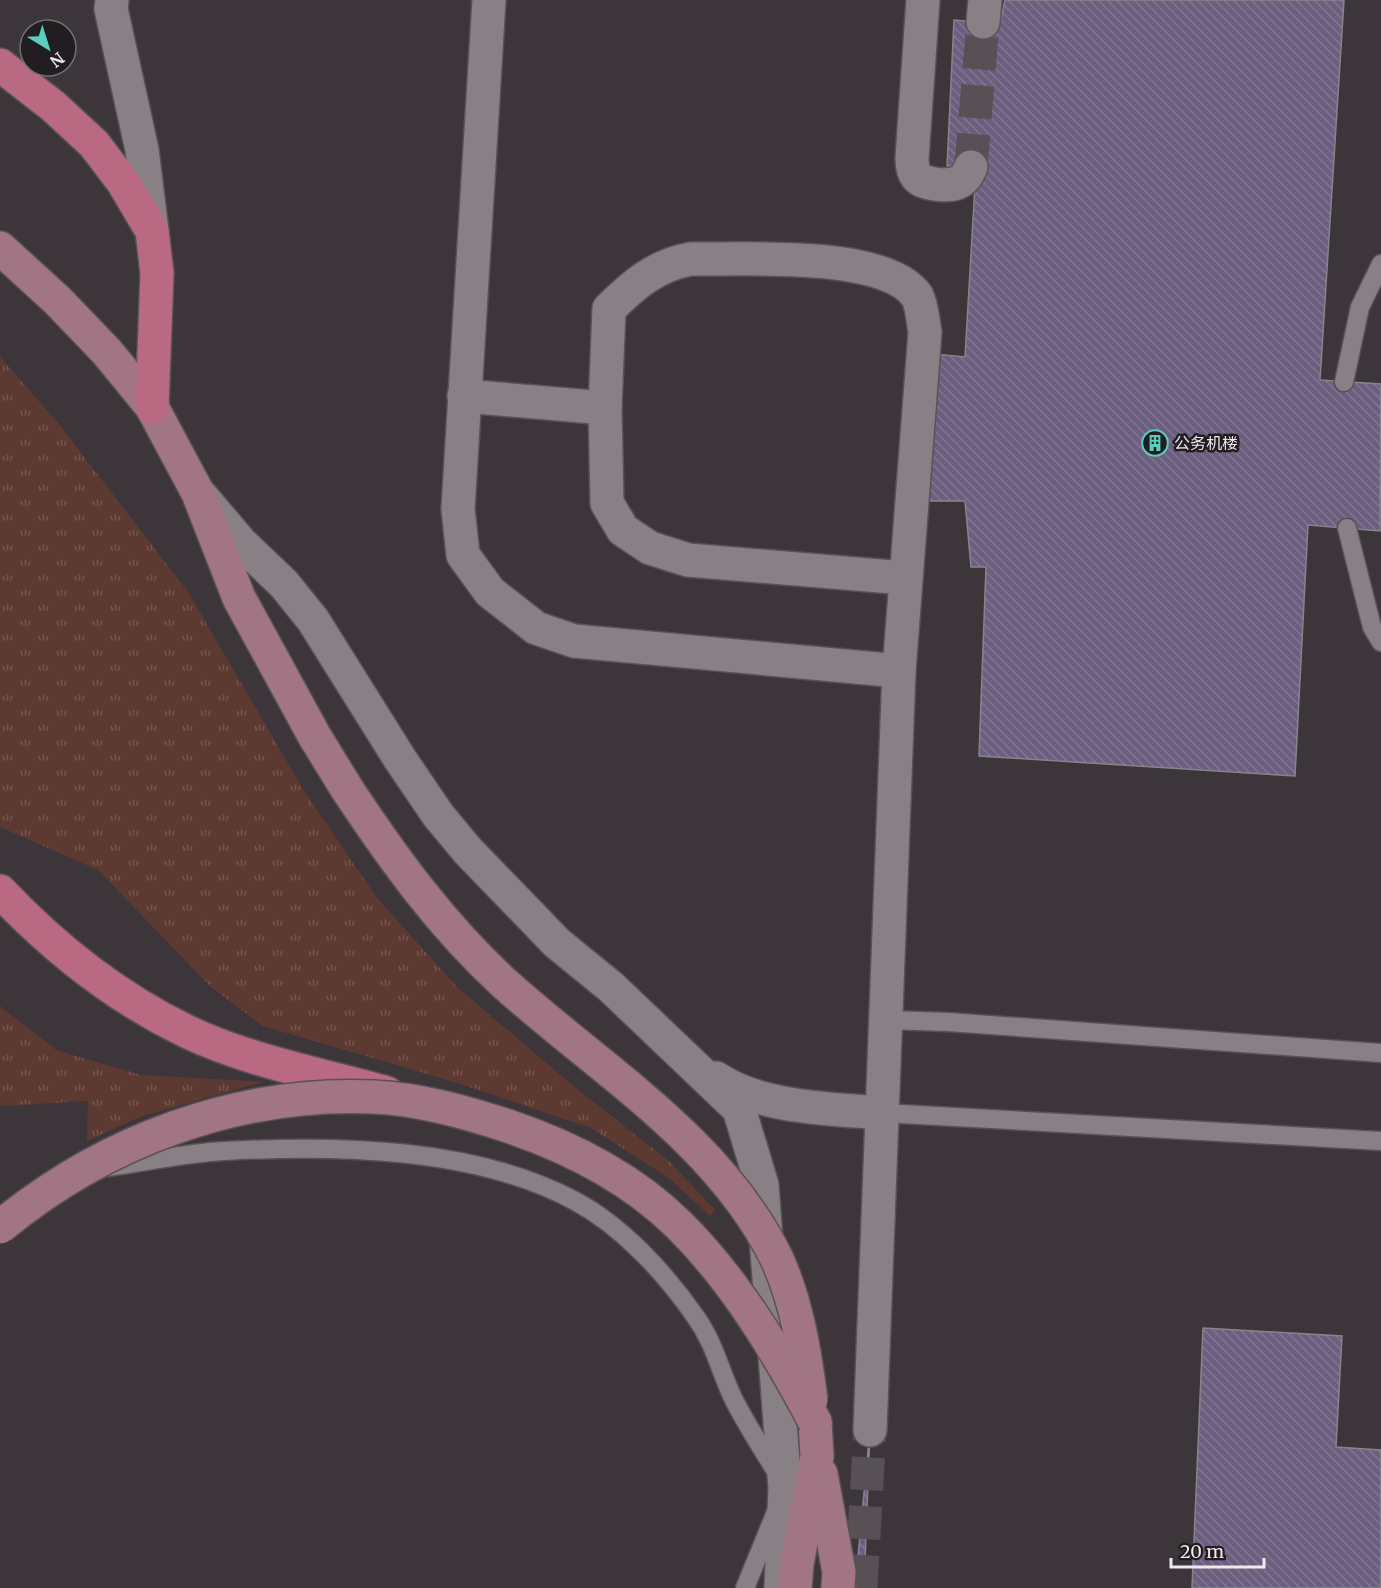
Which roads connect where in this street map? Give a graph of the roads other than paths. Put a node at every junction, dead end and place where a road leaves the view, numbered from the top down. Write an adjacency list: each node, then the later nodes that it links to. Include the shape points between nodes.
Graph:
1 (112, 0): 6 (street, via 142,150)
2 (489, 0): 10 (street)
3 (923, 0): 5 (street, via 913,168 925,182 951,184 961,181)
4 (0, 64): 6 (main road, via 94,144 123,182)
5 (970, 167)
6 (152, 231): 11 (main road, via 158,273)
7 (0, 248): 11 (main road, via 74,317)
8 (1381, 264): 9 (lane, via 1360,307)
9 (1344, 382)
10 (464, 396): 12 (street); 17 (street, via 458,509 463,555 490,592 536,628 574,641)
11 (152, 407): 13 (main road)
12 (605, 408): 15 (street, via 607,503 623,530 650,548 688,560); 15 (street, via 609,309 638,282 675,262 834,262 876,270 898,280 917,297 925,332)
13 (198, 493): 21 (street, via 313,620 400,759 468,851 557,943); 27 (main road, bridge, via 239,598 315,737 390,855 467,947 654,1108 726,1182 752,1216 777,1260 792,1300 805,1352)
14 (1347, 528): 16 (lane, via 1372,627)
15 (904, 578): 17 (street)
16 (1381, 642)
17 (899, 671): 19 (street)
18 (0, 891): 22 (main road, bridge, via 40,933 129,999 187,1032 238,1051)
19 (887, 1020): 20 (lane); 23 (street)
20 (1381, 1053)
21 (691, 1061): 23 (street, via 724,1083 773,1100); 30 (street, via 739,1109 762,1185)
22 (425, 1103): 25 (main road, bridge, via 375,1097 274,1101 212,1114 150,1137); 27 (main road, bridge, via 534,1135 586,1158 632,1186 677,1223 712,1262 759,1326)
23 (883, 1113): 24 (lane); 28 (street)
24 (1381, 1141)
25 (79, 1171): 26 (main road, bridge); 30 (lane, bridge, via 223,1151 375,1152 444,1159 518,1177 576,1201 622,1235 663,1275 696,1317 717,1354 734,1401)
26 (0, 1227)
27 (815, 1422): 29 (main road)
28 (870, 1430)
29 (818, 1456): 33 (main road); 34 (main road, via 839,1572)
30 (785, 1488): 31 (lane); 32 (street)
31 (744, 1588)
32 (781, 1588)
33 (795, 1588)
34 (838, 1588)

